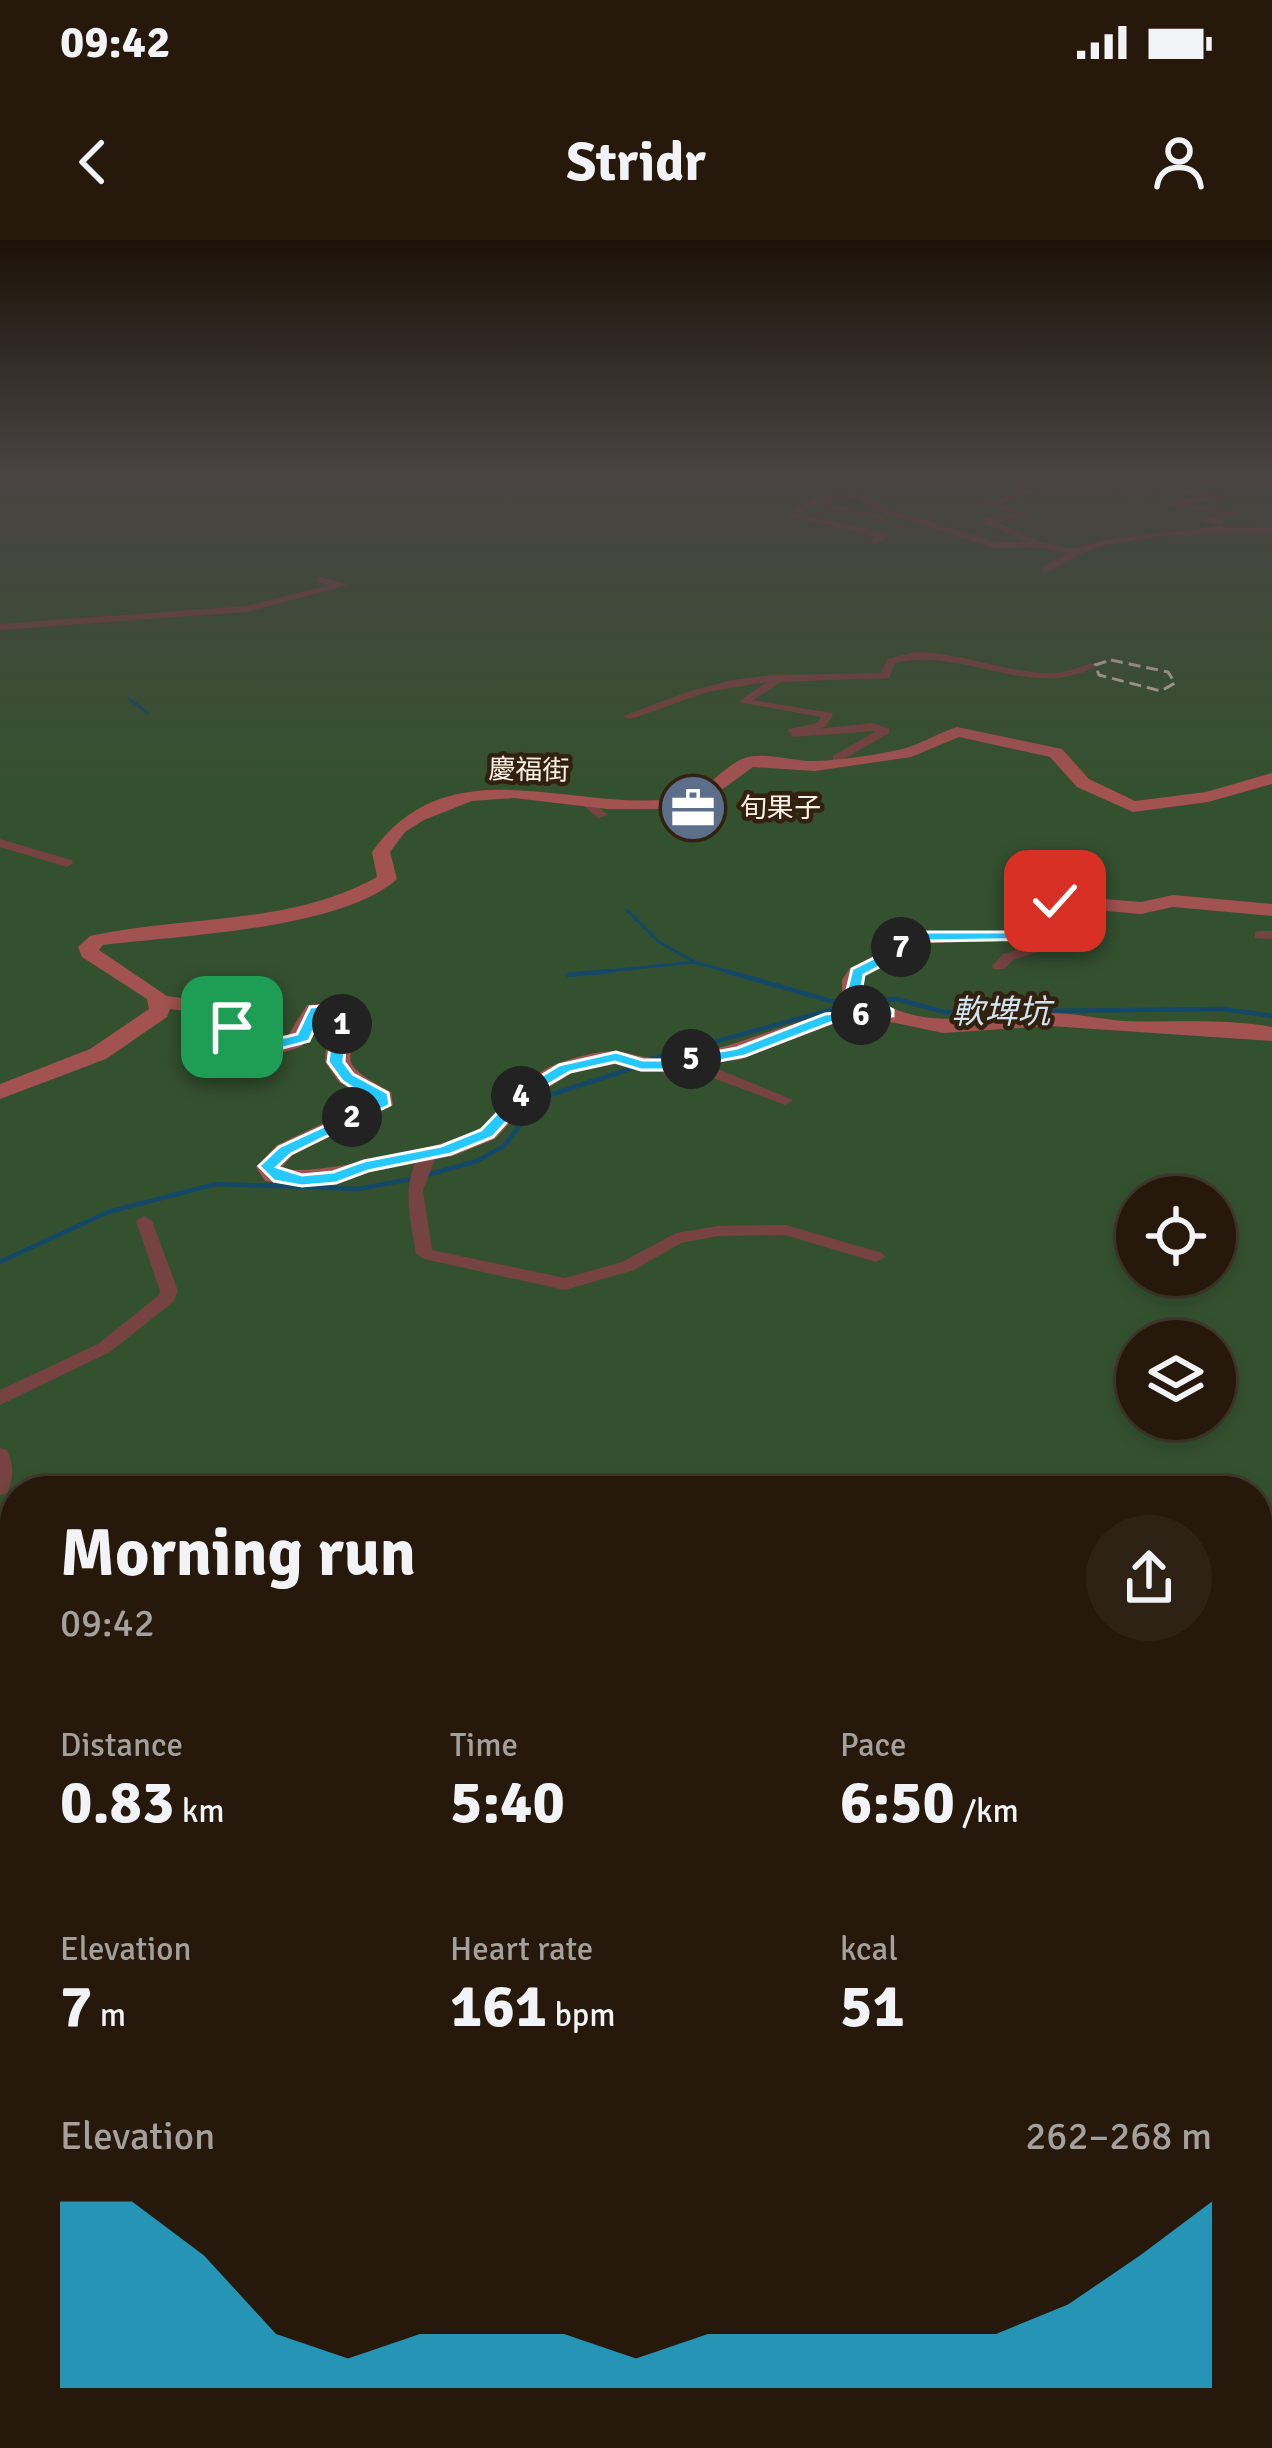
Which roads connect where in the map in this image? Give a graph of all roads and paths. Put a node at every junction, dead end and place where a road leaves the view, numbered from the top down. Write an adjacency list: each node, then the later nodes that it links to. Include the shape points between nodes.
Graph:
1 (320, 580): 2 (street, via 343,585 246,609)
2 (0, 627)
3 (1090, 666): 4 (street, via 1052,675 914,654 871,679)
4 (795, 678): 5 (street, via 721,685); 6 (street, via 743,702 828,715 797,735 885,730)
5 (628, 716)
6 (840, 762): 7 (street, 慶福街, via 911,752 969,731 1056,753 1083,783 1133,807); 8 (street, 慶福街, via 749,762 696,800 674,804)
7 (1272, 778)
8 (581, 798): 9 (street); 15 (street, 慶福街, via 469,796 399,828 381,852 387,878 357,896 234,925 105,937 88,947)
9 (602, 814)
10 (0, 843): 11 (street)
11 (67, 863)
12 (1272, 910): 13 (street, via 1055,901 1034,911)
13 (1038, 923): 14 (street, via 1059,941); 16 (street, via 1034,936 926,937 857,972 860,1001)
14 (999, 966)
15 (161, 1002): 19 (street, via 154,1019 98,1054); 21 (street, via 213,1008 254,1045 292,1044 315,1010 342,1015 336,1062 347,1078 382,1096 382,1105 285,1150 268,1166 274,1175 336,1177)
16 (888, 1013): 17 (street, via 929,1029 1043,1019 1121,1028 1232,1024); 18 (street, via 830,1018 740,1053)
17 (1272, 1034)
18 (668, 1065): 20 (street, via 672,1075 715,1073); 21 (street, via 616,1057 565,1068 526,1092 487,1134)
19 (0, 1092)
20 (785, 1100)
21 (428, 1160): 23 (street, via 415,1190 424,1254 566,1284 628,1266 676,1238 718,1232 786,1230)
22 (144, 1221): 24 (street, via 167,1298 104,1348)
23 (876, 1257)
24 (0, 1398)

